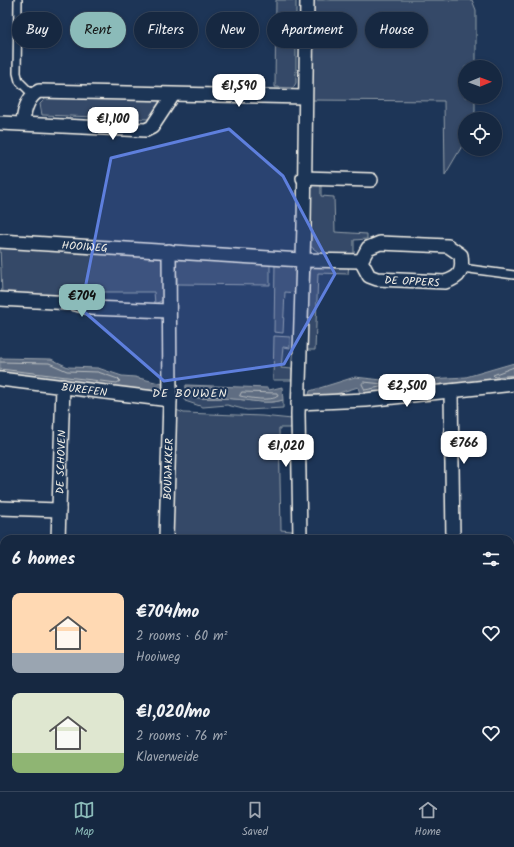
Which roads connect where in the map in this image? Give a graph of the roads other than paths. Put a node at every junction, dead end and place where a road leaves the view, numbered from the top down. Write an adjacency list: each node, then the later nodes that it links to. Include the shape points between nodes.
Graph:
1 (18, 0): 3 (lane, via 17,73 19,81)
2 (307, 0): 5 (street)
3 (32, 94): 4 (street, via 50,90); 7 (street, via 24,111)
4 (173, 95): 5 (street); 7 (street, via 152,127 146,130)
5 (304, 97): 8 (street)
6 (0, 123): 7 (street)
7 (23, 124)
8 (303, 178): 9 (street); 12 (street)
9 (371, 180)
10 (0, 241): 11 (street, HOOIWEG)
11 (169, 251): 12 (street, HOOIWEG); 17 (street)
12 (302, 260): 13 (street); 23 (street)
13 (361, 261): 14 (street, DE OPPERS, via 368,276 377,279 445,282 456,279); 14 (street, via 368,248 380,243 448,246 461,255)
14 (462, 268): 15 (lane)
15 (514, 275)
16 (0, 299): 17 (street, via 72,302 92,308)
17 (168, 311): 22 (street)
18 (0, 379): 20 (street, BUREFEN)
19 (514, 384): 21 (street)
20 (63, 386): 22 (street, BUREFEN); 25 (street, DE SCHOVEN)
21 (451, 391): 23 (street); 29 (street)
22 (170, 400): 27 (street, BOUWAKKER)
23 (298, 409): 28 (street)
24 (0, 508): 25 (street)
25 (59, 510): 26 (street, DE SCHOVEN)
26 (58, 535)
27 (166, 535)
28 (300, 535)
29 (453, 535)

